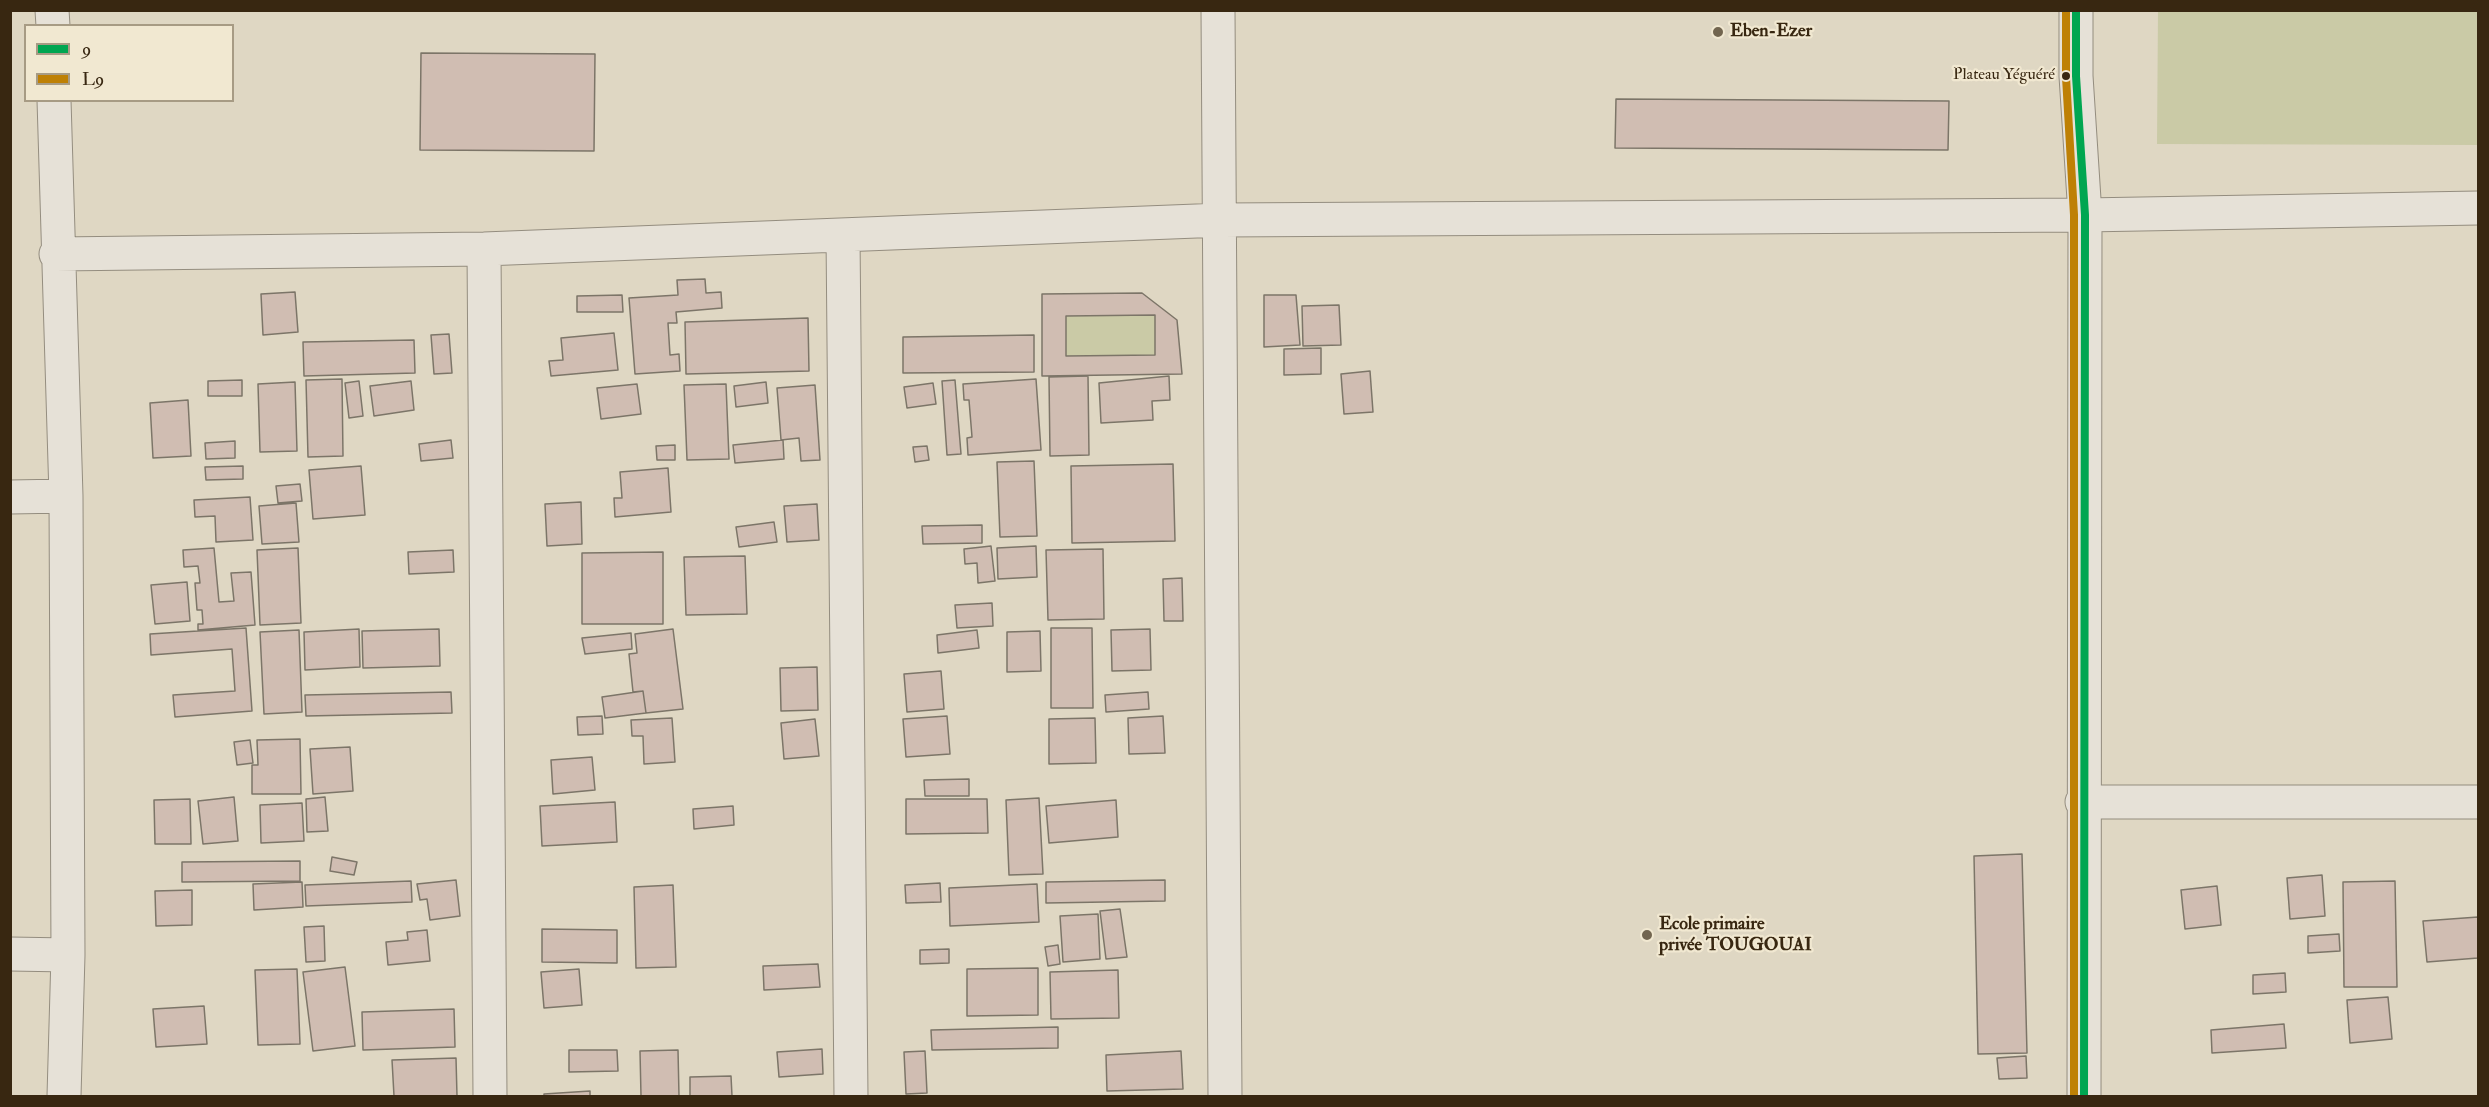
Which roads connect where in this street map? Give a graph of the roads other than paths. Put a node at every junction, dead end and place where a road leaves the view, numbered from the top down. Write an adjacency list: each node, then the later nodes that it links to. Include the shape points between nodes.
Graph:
1 (1218, 10): 6 (street)
2 (2076, 10): 5 (street)
3 (54, 102): 9 (street)
4 (2478, 208): 5 (street)
5 (2085, 215): 6 (street); 12 (street)
6 (1222, 220): 7 (street); 19 (street)
7 (843, 235): 8 (street); 18 (street)
8 (484, 249): 9 (street); 17 (street)
9 (56, 254): 10 (street)
10 (66, 496): 11 (street); 15 (street)
11 (10, 497)
12 (2082, 802): 13 (street); 20 (street)
13 (2478, 802)
14 (10, 954): 15 (street)
15 (68, 955): 16 (street)
16 (64, 1096)
17 (490, 1096)
18 (851, 1096)
19 (1225, 1096)
20 (2084, 1096)

